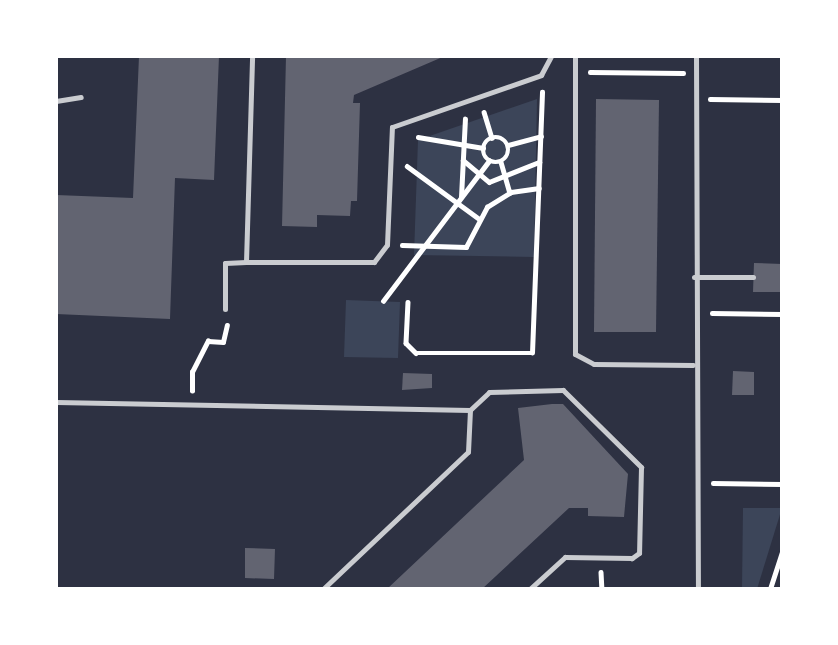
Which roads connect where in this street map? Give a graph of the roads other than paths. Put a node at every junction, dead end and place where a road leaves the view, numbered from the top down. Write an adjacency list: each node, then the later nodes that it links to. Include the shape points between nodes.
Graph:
1 (251, 56): 7 (lane)
2 (551, 56): 7 (lane, via 542,74 396,124 390,153 387,245 365,265)
3 (575, 56): 11 (lane, via 575,354 594,364)
4 (696, 56): 8 (lane)
5 (81, 97): 6 (lane)
6 (56, 100)
7 (246, 262): 10 (lane, via 225,263)
8 (694, 277): 9 (lane); 11 (lane)
9 (753, 278)
10 (228, 309)
11 (693, 365): 16 (lane)
12 (56, 402): 13 (lane)
13 (470, 410): 14 (lane, via 468,452); 15 (lane, via 494,389 570,392 641,467 636,556 565,557)
14 (323, 589)
15 (530, 589)
16 (698, 589)

